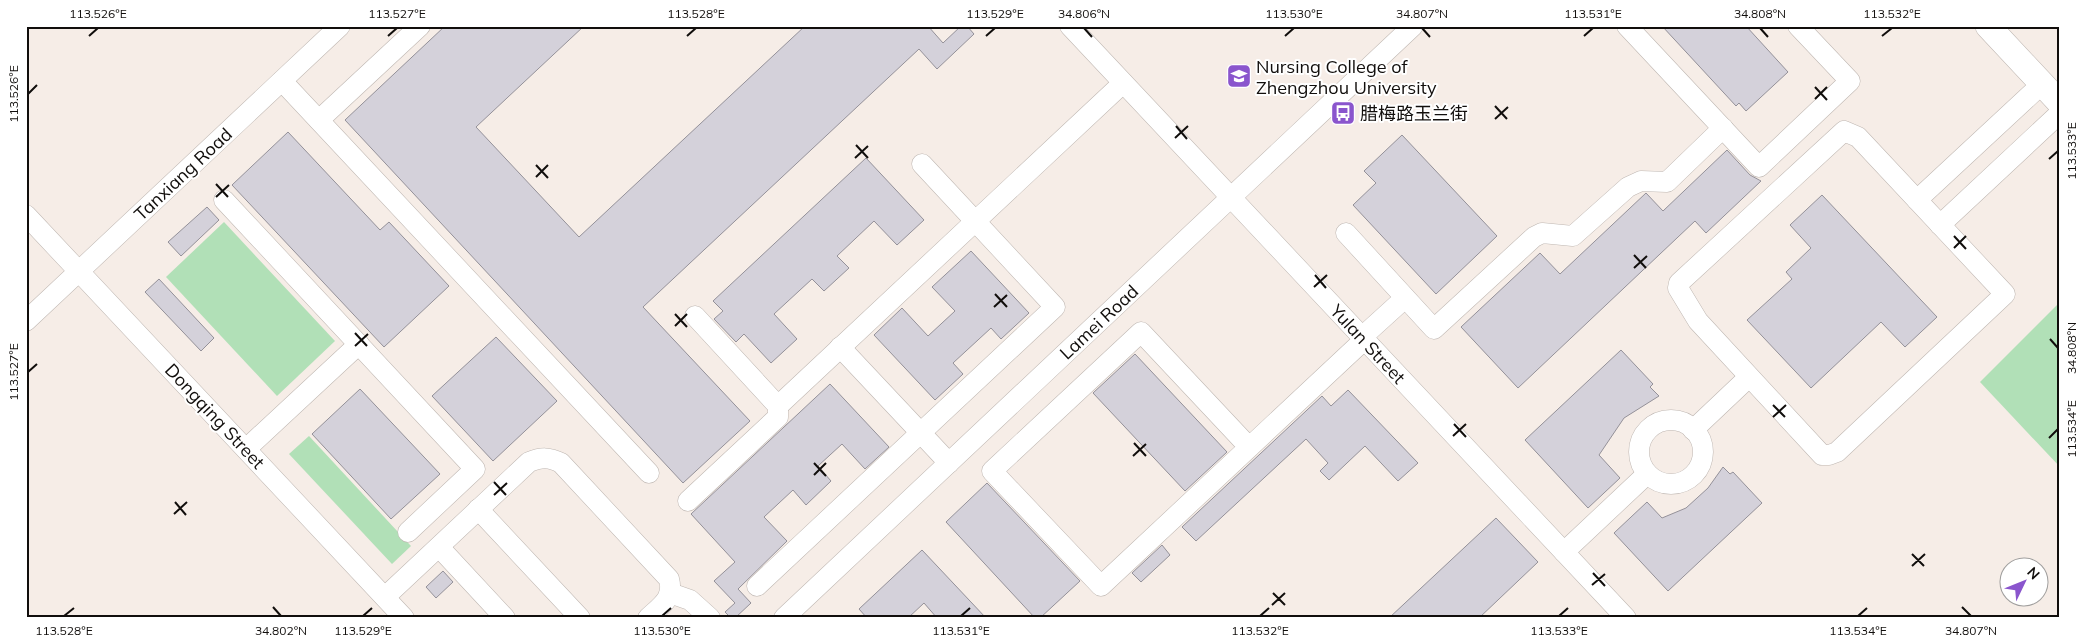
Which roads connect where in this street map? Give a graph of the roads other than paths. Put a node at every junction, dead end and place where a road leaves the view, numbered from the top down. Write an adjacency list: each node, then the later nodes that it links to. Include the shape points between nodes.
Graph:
1 (340, 26): 8 (street, Tanxiang Road)
2 (420, 26): 13 (street)
3 (1413, 26): 16 (street, Lamei Road)
4 (1627, 26): 14 (street)
5 (1798, 26): 14 (street, via 1850,82 1759,167)
6 (1988, 26): 10 (main road)
7 (1083, 31): 9 (street, Yulan Street)
8 (282, 80): 13 (street); 23 (street, Tanxiang Road)
9 (1123, 83): 16 (street, Yulan Street); 20 (street)
10 (2042, 84): 11 (main road); 18 (street)
11 (2060, 103)
12 (2060, 113): 21 (street)
13 (319, 120): 37 (street)
14 (1723, 128): 24 (street, via 1667,182 1640,181 1628,186 1573,236 1542,233 1534,237 1434,329)
15 (922, 164): 20 (street)
16 (1231, 198): 27 (street, Yulan Street); 36 (street, Lamei Road)
17 (224, 200): 28 (street)
18 (1917, 200): 21 (street); 30 (street, via 1858,137 1844,131 1679,283 1680,294 1698,321)
19 (26, 215): 23 (street, Dongqing Street)
20 (975, 221): 29 (street); 33 (street, via 1055,307)
21 (1940, 225): 30 (street, via 2005,294 1837,452 1822,455)
22 (1346, 234): 24 (street)
23 (79, 271): 26 (street, Tanxiang Road); 35 (street, Dongqing Street)
24 (1405, 298): 27 (street)
25 (694, 316): 31 (street)
26 (26, 321)
27 (1363, 338): 34 (street); 43 (street, Yulan Street)
28 (359, 344): 35 (street); 41 (street, via 475,469)
29 (840, 348): 31 (street); 33 (street)
30 (1749, 376): 32 (street)
31 (778, 406): 39 (street, via 778,417)
32 (1693, 430): 38 (street, via 1675,420 1658,422 1650,427 1638,448 1641,465); 38 (street, via 1701,441 1702,457 1690,478 1666,484)
33 (920, 433): 36 (street); 44 (street)
34 (1249, 448): 34 (street, via 1101,586 992,471 1141,332)
35 (246, 449): 46 (street, Dongqing Street)
36 (948, 463): 52 (street, Lamei Road)
37 (649, 473)
38 (1647, 474): 43 (street)
39 (688, 501)
40 (478, 509): 42 (street); 45 (street, via 529,462 550,458 561,463 669,579); 49 (street)
41 (408, 532)
42 (439, 547): 46 (street); 48 (street)
43 (1564, 552): 53 (street, Yulan Street)
44 (756, 586)
45 (670, 593): 50 (street); 51 (street, via 690,600)
46 (385, 597): 47 (street, Dongqing Street)
47 (404, 618)
48 (505, 618)
49 (580, 618)
50 (648, 618)
51 (710, 618)
52 (784, 618)
53 (1626, 618)

